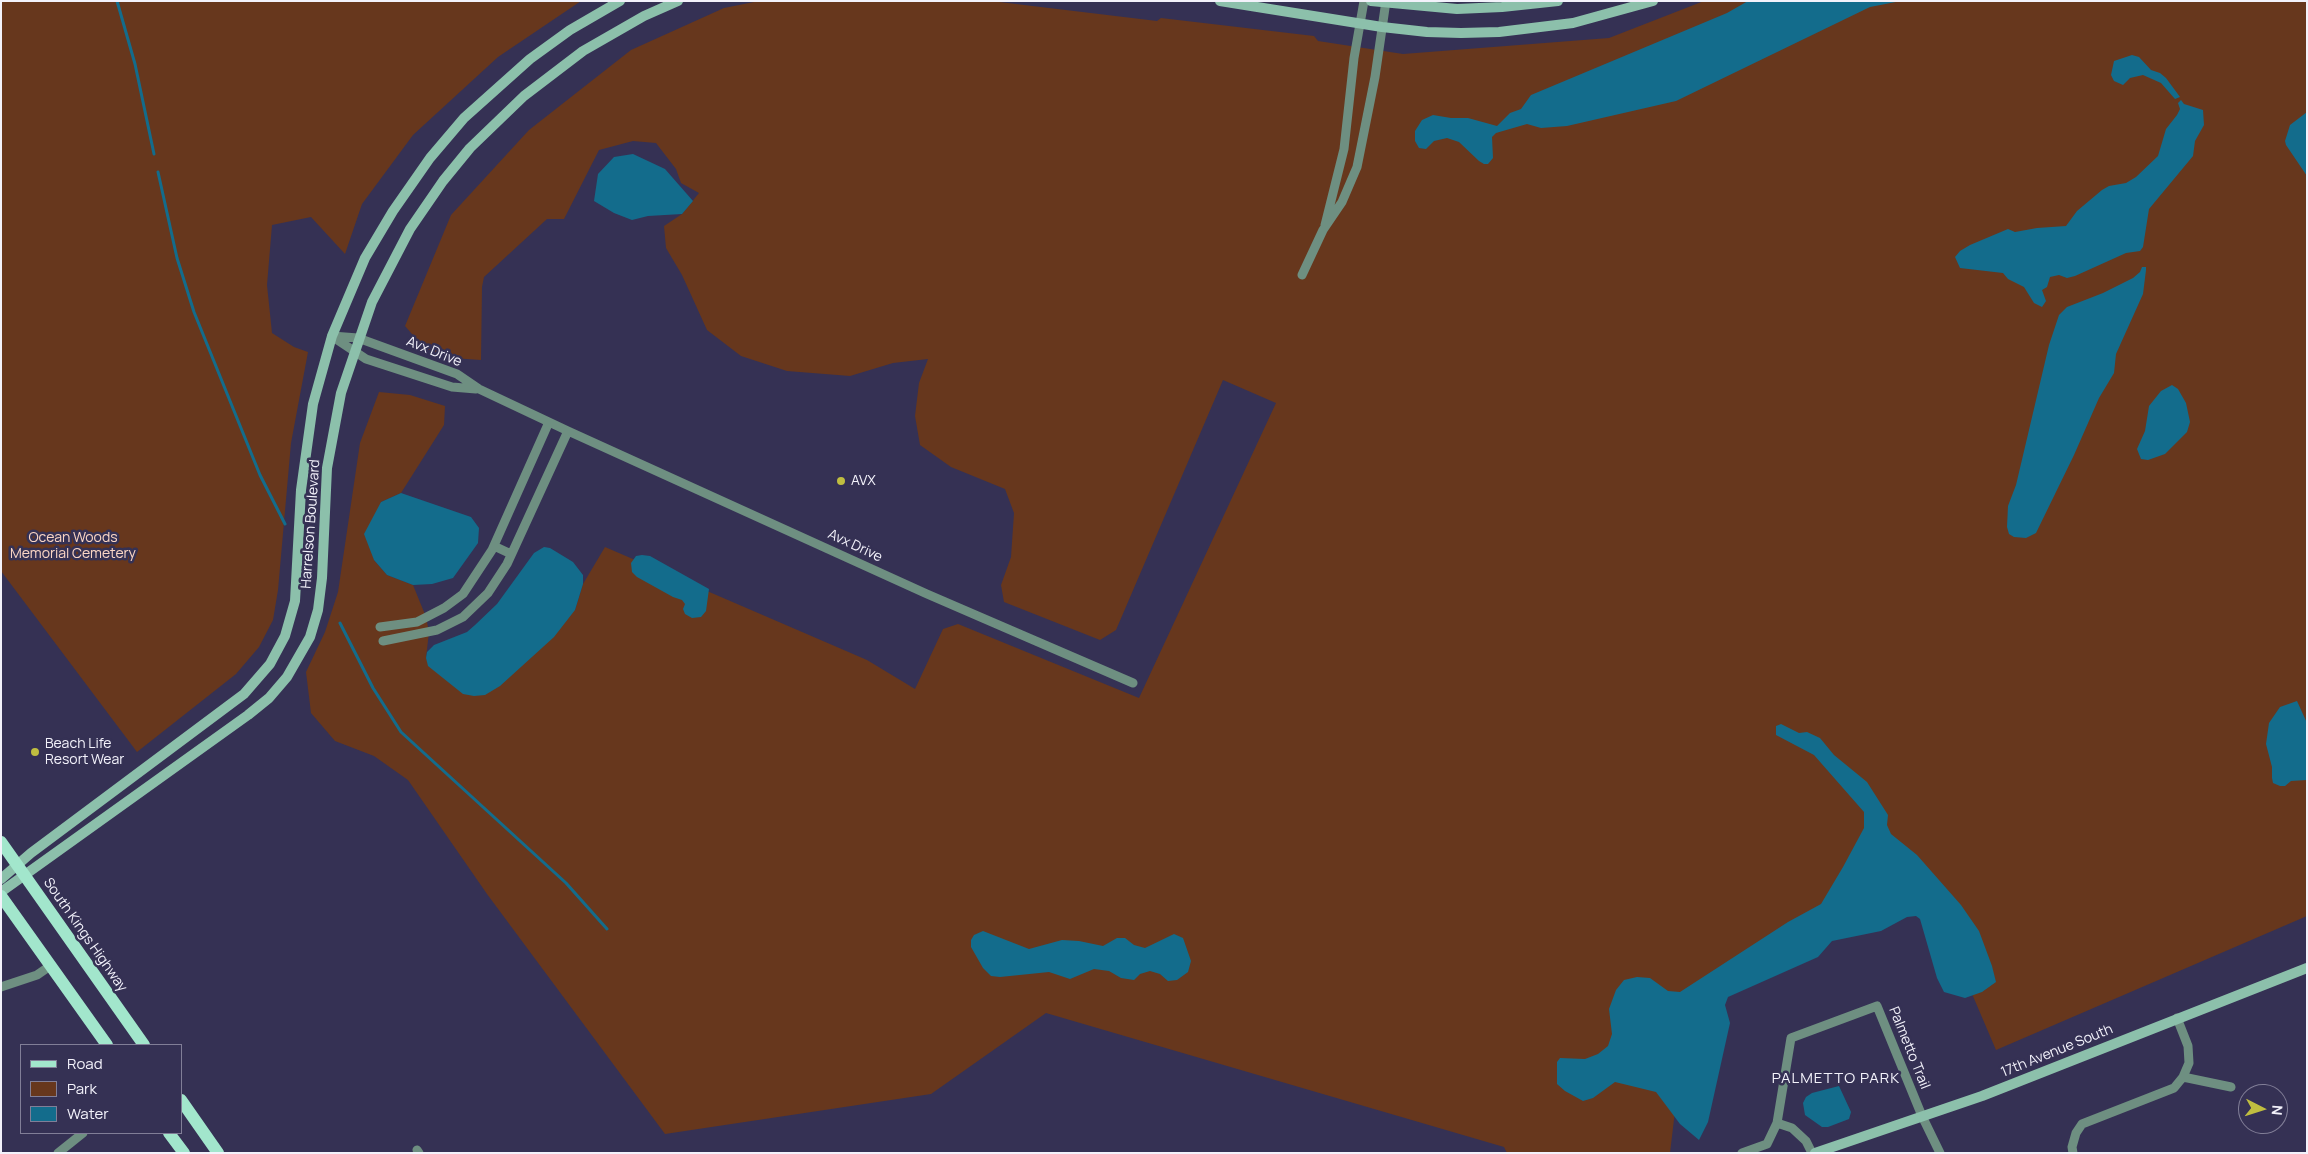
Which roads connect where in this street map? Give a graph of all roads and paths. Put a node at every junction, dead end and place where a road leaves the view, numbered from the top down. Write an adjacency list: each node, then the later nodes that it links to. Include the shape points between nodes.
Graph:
1 (620, 1): 15 (main road, Harrelson Boulevard, via 570,30 530,59 470,113 435,152 393,211 365,258)
2 (678, 1): 16 (main road, Harrelson Boulevard, via 618,30 554,72 470,148 410,229 385,273)
3 (1220, 1): 11 (main road)
4 (1364, 1): 11 (street)
5 (1371, 1): 9 (main road)
6 (1441, 1): 10 (main road)
7 (1558, 1): 10 (main road)
8 (1653, 1): 12 (main road, via 1573,23 1537,28 1461,33)
9 (1386, 2): 10 (main road); 12 (street)
10 (1457, 9)
11 (1360, 24): 12 (main road); 13 (street, via 1344,149)
12 (1382, 27): 13 (street, via 1357,167 1342,202)
13 (1323, 230): 14 (street)
14 (1302, 276)
15 (332, 336): 16 (street, Avx Drive); 17 (street); 27 (main road, Harrelson Boulevard, via 313,404 306,448 295,601 285,636 270,664 244,694)
16 (358, 338): 17 (main road, Harrelson Boulevard); 18 (street, Avx Drive, via 457,374)
17 (353, 351): 18 (street, via 366,359 452,387); 28 (main road, Harrelson Boulevard, via 327,468 318,610 310,637 296,664 278,689 258,707)
18 (479, 389): 19 (street, Avx Drive)
19 (548, 422): 20 (street, Avx Drive); 21 (street)
20 (568, 431): 22 (street); 25 (street, Avx Drive)
21 (494, 546): 22 (street); 23 (street, via 457,599 417,622)
22 (511, 554): 24 (street, via 488,593 463,617 437,630)
23 (380, 627)
24 (383, 641)
25 (1132, 683)
26 (1, 842): 27 (main road, South Kings Highway)
27 (17, 864): 28 (main road, South Kings Highway); 29 (main road, Harrelson Boulevard)
28 (25, 876): 30 (main road, Harrelson Boulevard); 37 (main road, South Kings Highway)
29 (1, 879)
30 (1, 892)
31 (1, 896): 32 (main road)
32 (50, 966): 34 (street, via 37,975); 36 (main road)
33 (2307, 968): 35 (main road, 17th Avenue South)
34 (1, 987)
35 (2177, 1018): 38 (street, via 2188,1046 2189,1063); 41 (main road, 17th Avenue South, via 1982,1096)
36 (105, 1044)
37 (143, 1044)
38 (2183, 1077): 39 (street); 51 (street, via 2174,1088 2082,1124 2074,1140)
39 (2231, 1087)
40 (182, 1101): 47 (main road)
41 (1922, 1116): 42 (street, Palmetto Trail, via 1877,1006 1790,1038); 49 (main road, 17th Avenue South); 50 (street)
42 (1776, 1123): 48 (street, via 1767,1144); 49 (street, via 1792,1128)
43 (82, 1134): 45 (street)
44 (170, 1134): 46 (main road)
45 (58, 1153)
46 (184, 1153)
47 (218, 1153)
48 (1742, 1153)
49 (1814, 1153)
50 (1940, 1153)
51 (2073, 1153)

